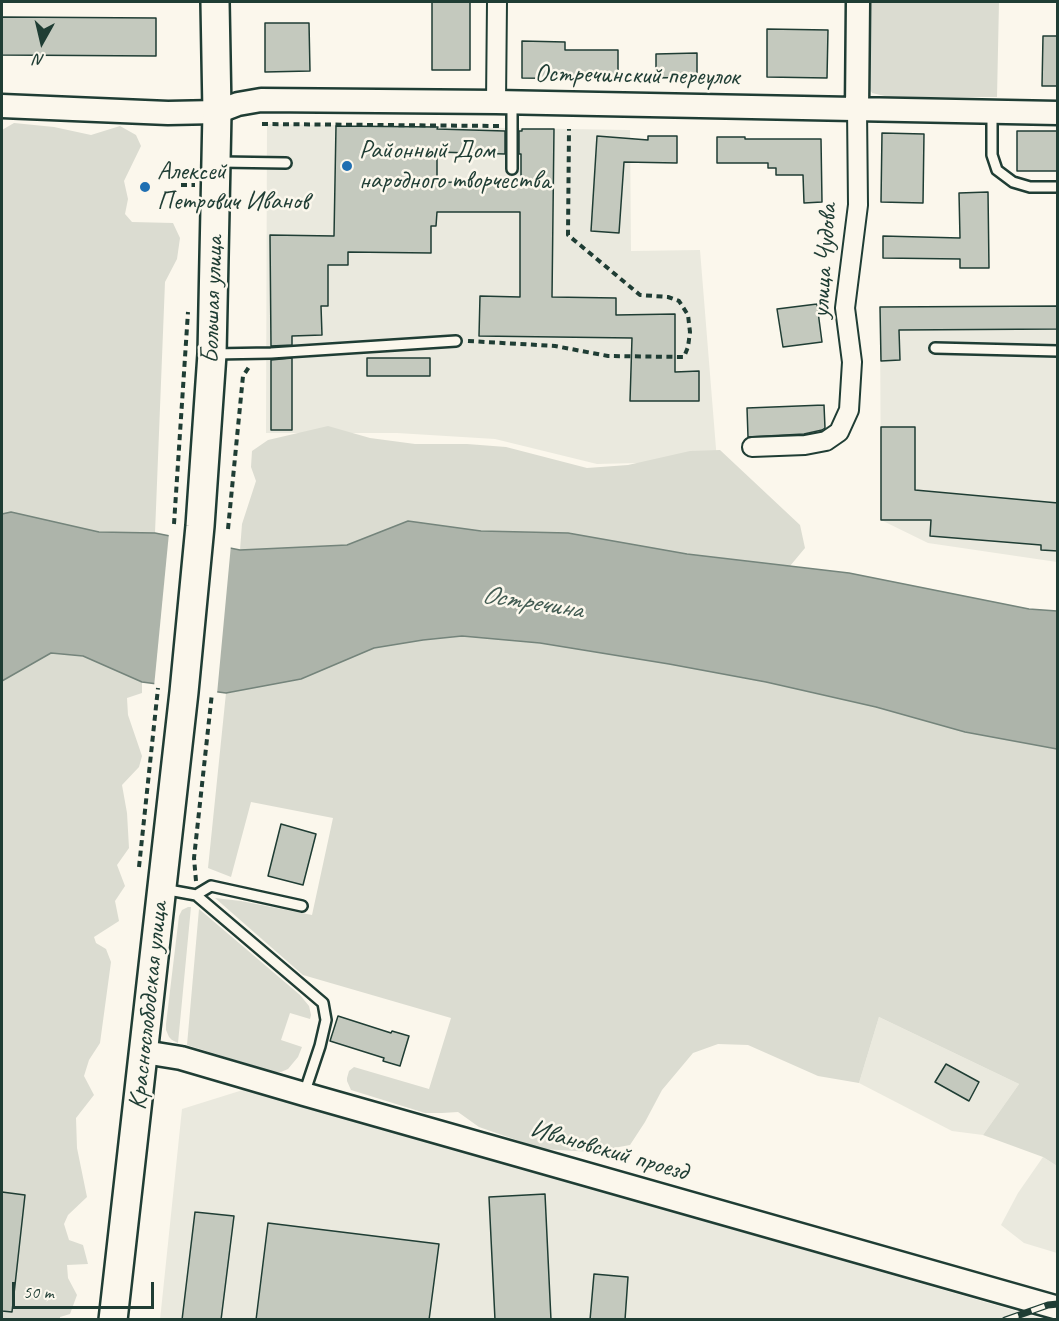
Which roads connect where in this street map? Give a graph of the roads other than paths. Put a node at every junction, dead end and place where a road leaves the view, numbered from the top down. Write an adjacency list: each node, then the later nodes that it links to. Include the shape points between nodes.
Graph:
1 (215, 2): 8 (main road, Большая улица)
2 (497, 2): 4 (street)
3 (858, 2): 6 (street, улица Чудова)
4 (504, 102): 6 (street, Остречинский переулок); 8 (street, Остречинский переулок, via 261,100); 12 (lane, via 512,126)
5 (2, 106): 8 (street, Остречинский переулок)
6 (857, 109): 7 (street, Остречинский переулок); 18 (street, улица Чудова, via 858,205 845,308 852,362 849,410 839,432 826,441)
7 (992, 111): 9 (street, Остречинский переулок); 13 (lane, via 996,170 1013,182 1030,187)
8 (217, 112): 10 (main road, Большая улица)
9 (1058, 112)
10 (216, 162): 11 (lane); 17 (main road, Большая улица)
11 (286, 164)
12 (512, 169)
13 (1058, 187)
14 (456, 341): 17 (lane)
15 (935, 348): 16 (lane)
16 (1058, 351)
17 (212, 354): 19 (main road, Большая улица, via 187,525)
18 (752, 447)
19 (184, 692): 20 (main road, Краснослободская улица)
20 (162, 889): 21 (lane); 23 (main road, Краснослободская улица)
21 (196, 895): 22 (lane, via 211,886); 24 (lane, via 323,1003 326,1020)
22 (302, 906)
23 (144, 1052): 24 (street, Ивановский проезд, via 181,1058); 26 (main road, Краснослободская улица)
24 (304, 1094): 25 (street, Ивановский проезд)
25 (1058, 1308)
26 (113, 1320)

